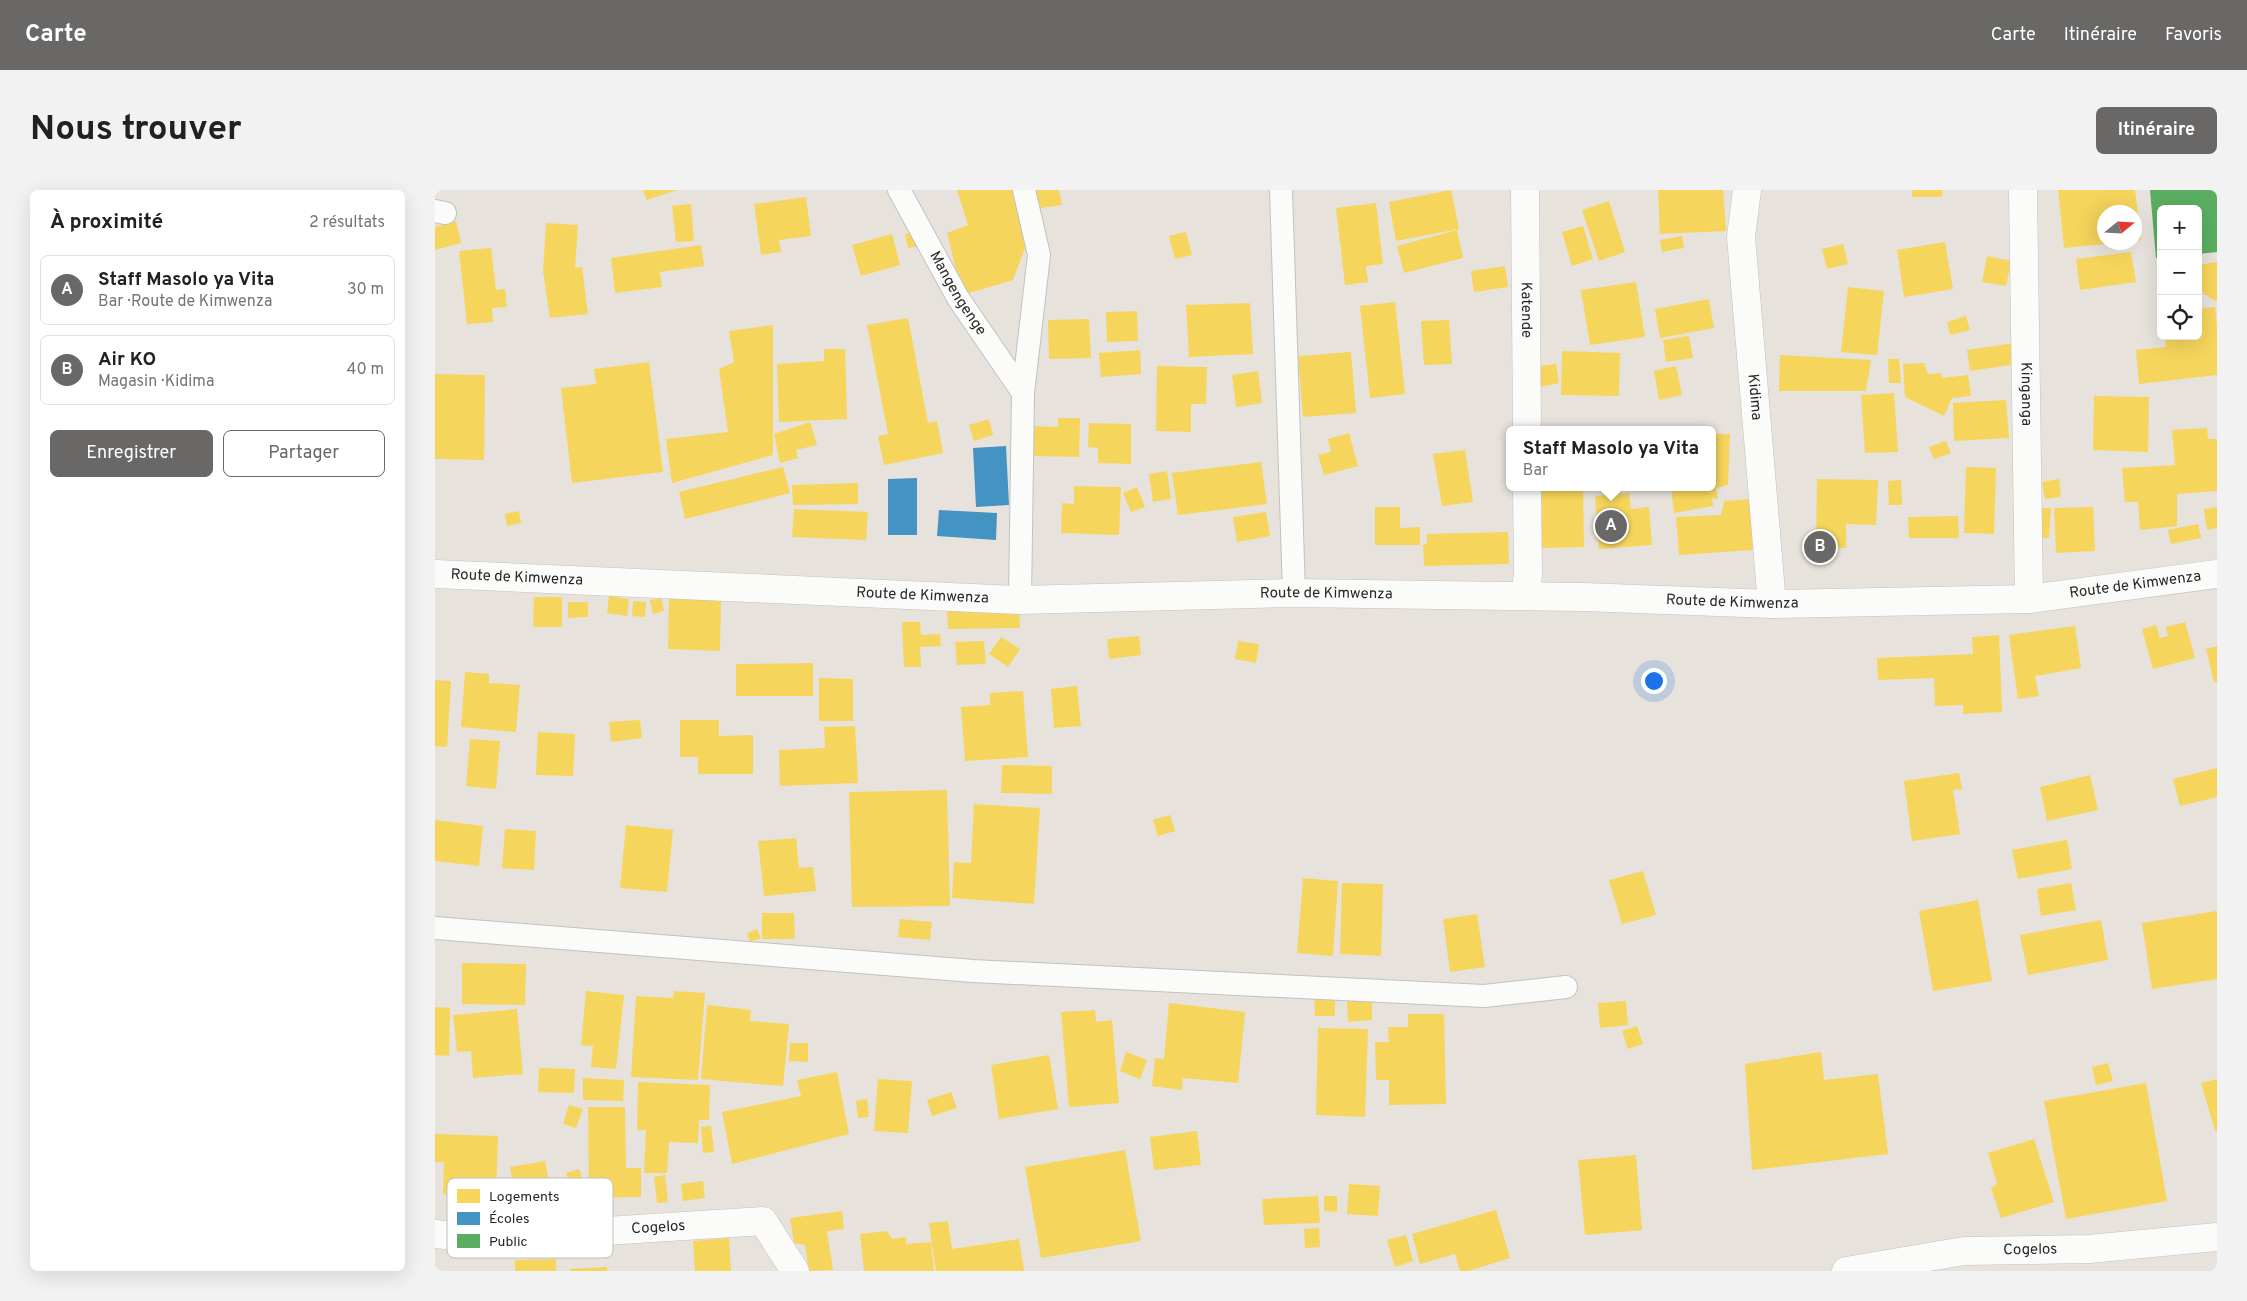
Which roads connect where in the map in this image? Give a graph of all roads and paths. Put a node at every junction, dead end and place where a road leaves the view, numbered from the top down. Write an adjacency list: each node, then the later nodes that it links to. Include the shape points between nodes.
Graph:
1 (899, 190): 7 (lane, Mangengenge, via 958,298)
2 (1024, 190): 7 (lane, via 1039,255)
3 (1281, 190): 12 (lane)
4 (1525, 190): 8 (street, Katende)
5 (1747, 190): 16 (street, Kidima, via 1741,237)
6 (2023, 190): 14 (street, Kinganga)
7 (1023, 393): 15 (lane)
8 (1527, 426)
9 (1527, 491): 13 (street, via 1528,574)
10 (435, 574): 15 (street, Route de Kimwenza)
11 (2217, 574): 14 (street, Route de Kimwenza)
12 (1294, 593): 13 (street, Route de Kimwenza); 15 (street, Route de Kimwenza)
13 (1525, 596): 16 (street, Route de Kimwenza)
14 (2029, 599): 16 (street, Route de Kimwenza)
15 (1020, 600)
16 (1771, 604)
17 (435, 928): 18 (lane, via 973,971 1485,996)
18 (1566, 987)
19 (613, 1231): 21 (street, Cogelos, via 763,1221)
20 (2217, 1237): 22 (street, Cogelos, via 2089,1249 1964,1252)
21 (795, 1271)
22 (1846, 1271)

